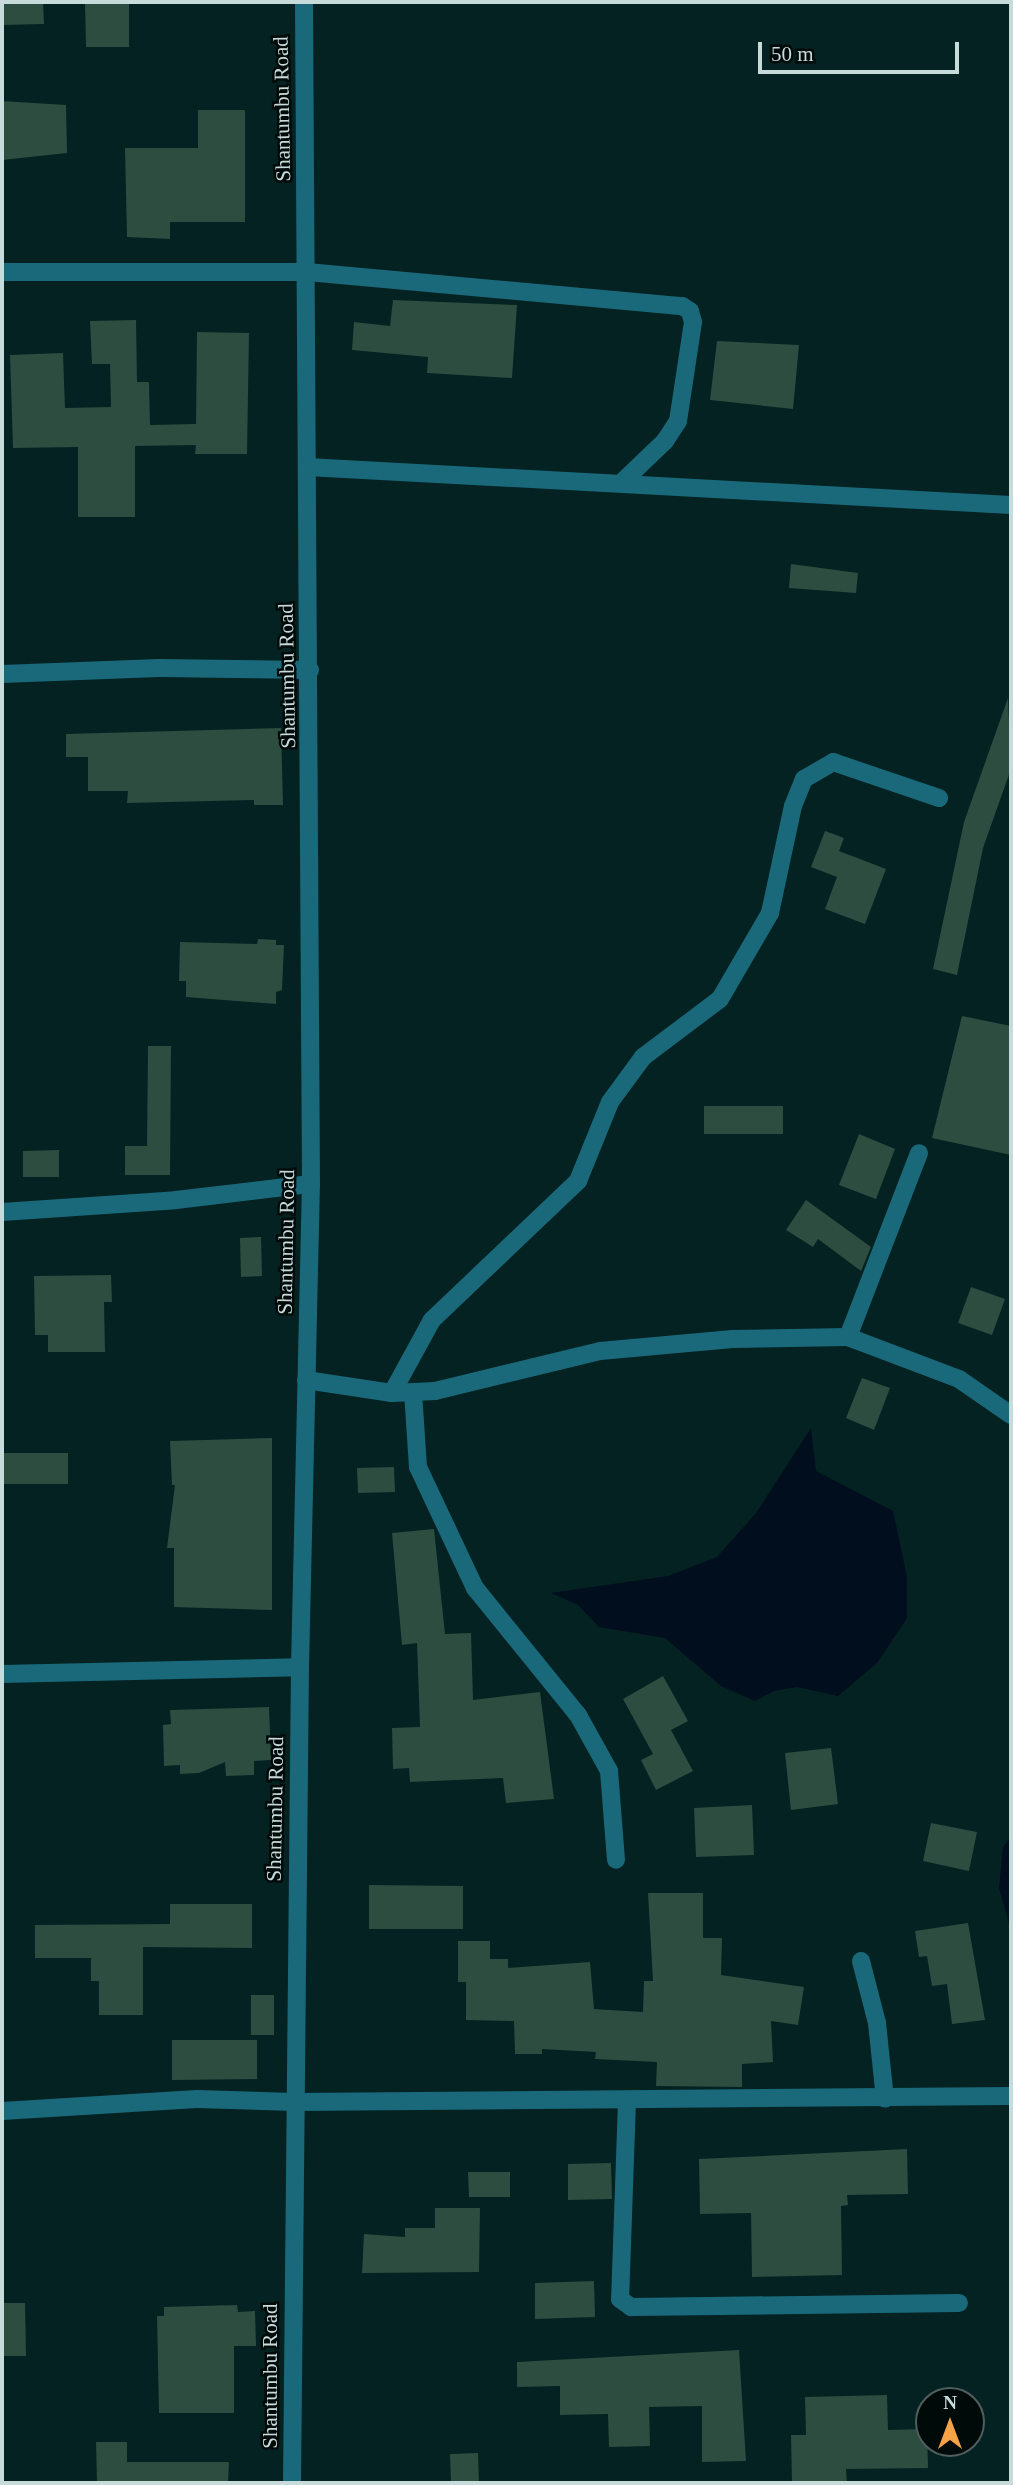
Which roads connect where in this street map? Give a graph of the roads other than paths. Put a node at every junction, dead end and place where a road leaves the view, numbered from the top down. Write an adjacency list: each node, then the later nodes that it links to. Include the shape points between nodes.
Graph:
1 (304, 2): 3 (street, Shantumbu Road)
2 (2, 272): 3 (street)
3 (307, 272): 4 (street, Shantumbu Road); 5 (street, via 668,305 690,311 693,322 678,421 665,441)
4 (307, 467): 5 (street); 7 (street, Shantumbu Road)
5 (621, 483): 6 (street)
6 (1011, 505)
7 (310, 670): 8 (street, via 159,668); 11 (street, Shantumbu Road)
8 (2, 674)
9 (939, 798): 16 (street, via 833,762 804,779 793,806 770,913 720,999 643,1057 610,1102 578,1181 432,1320)
10 (919, 1153): 13 (street)
11 (311, 1184): 12 (street, via 176,1200); 14 (street, Shantumbu Road)
12 (2, 1212)
13 (848, 1337): 15 (street, via 732,1339 600,1352 435,1391); 17 (street, via 960,1378)
14 (306, 1380): 16 (street); 18 (street, Shantumbu Road)
15 (413, 1392): 16 (street); 20 (street, via 418,1467 475,1588 578,1715 609,1771)
16 (392, 1393)
17 (1011, 1415)
18 (300, 1667): 19 (street); 25 (street, Shantumbu Road)
19 (2, 1674)
20 (616, 1860)
21 (861, 1961): 23 (street, via 877,2023)
22 (1011, 2096): 23 (street)
23 (885, 2099): 24 (street)
24 (627, 2101): 25 (street); 27 (street, via 620,2299 631,2307)
25 (294, 2102): 26 (street, via 197,2099); 28 (street, Shantumbu Road)
26 (2, 2111)
27 (959, 2303)
28 (292, 2483)

